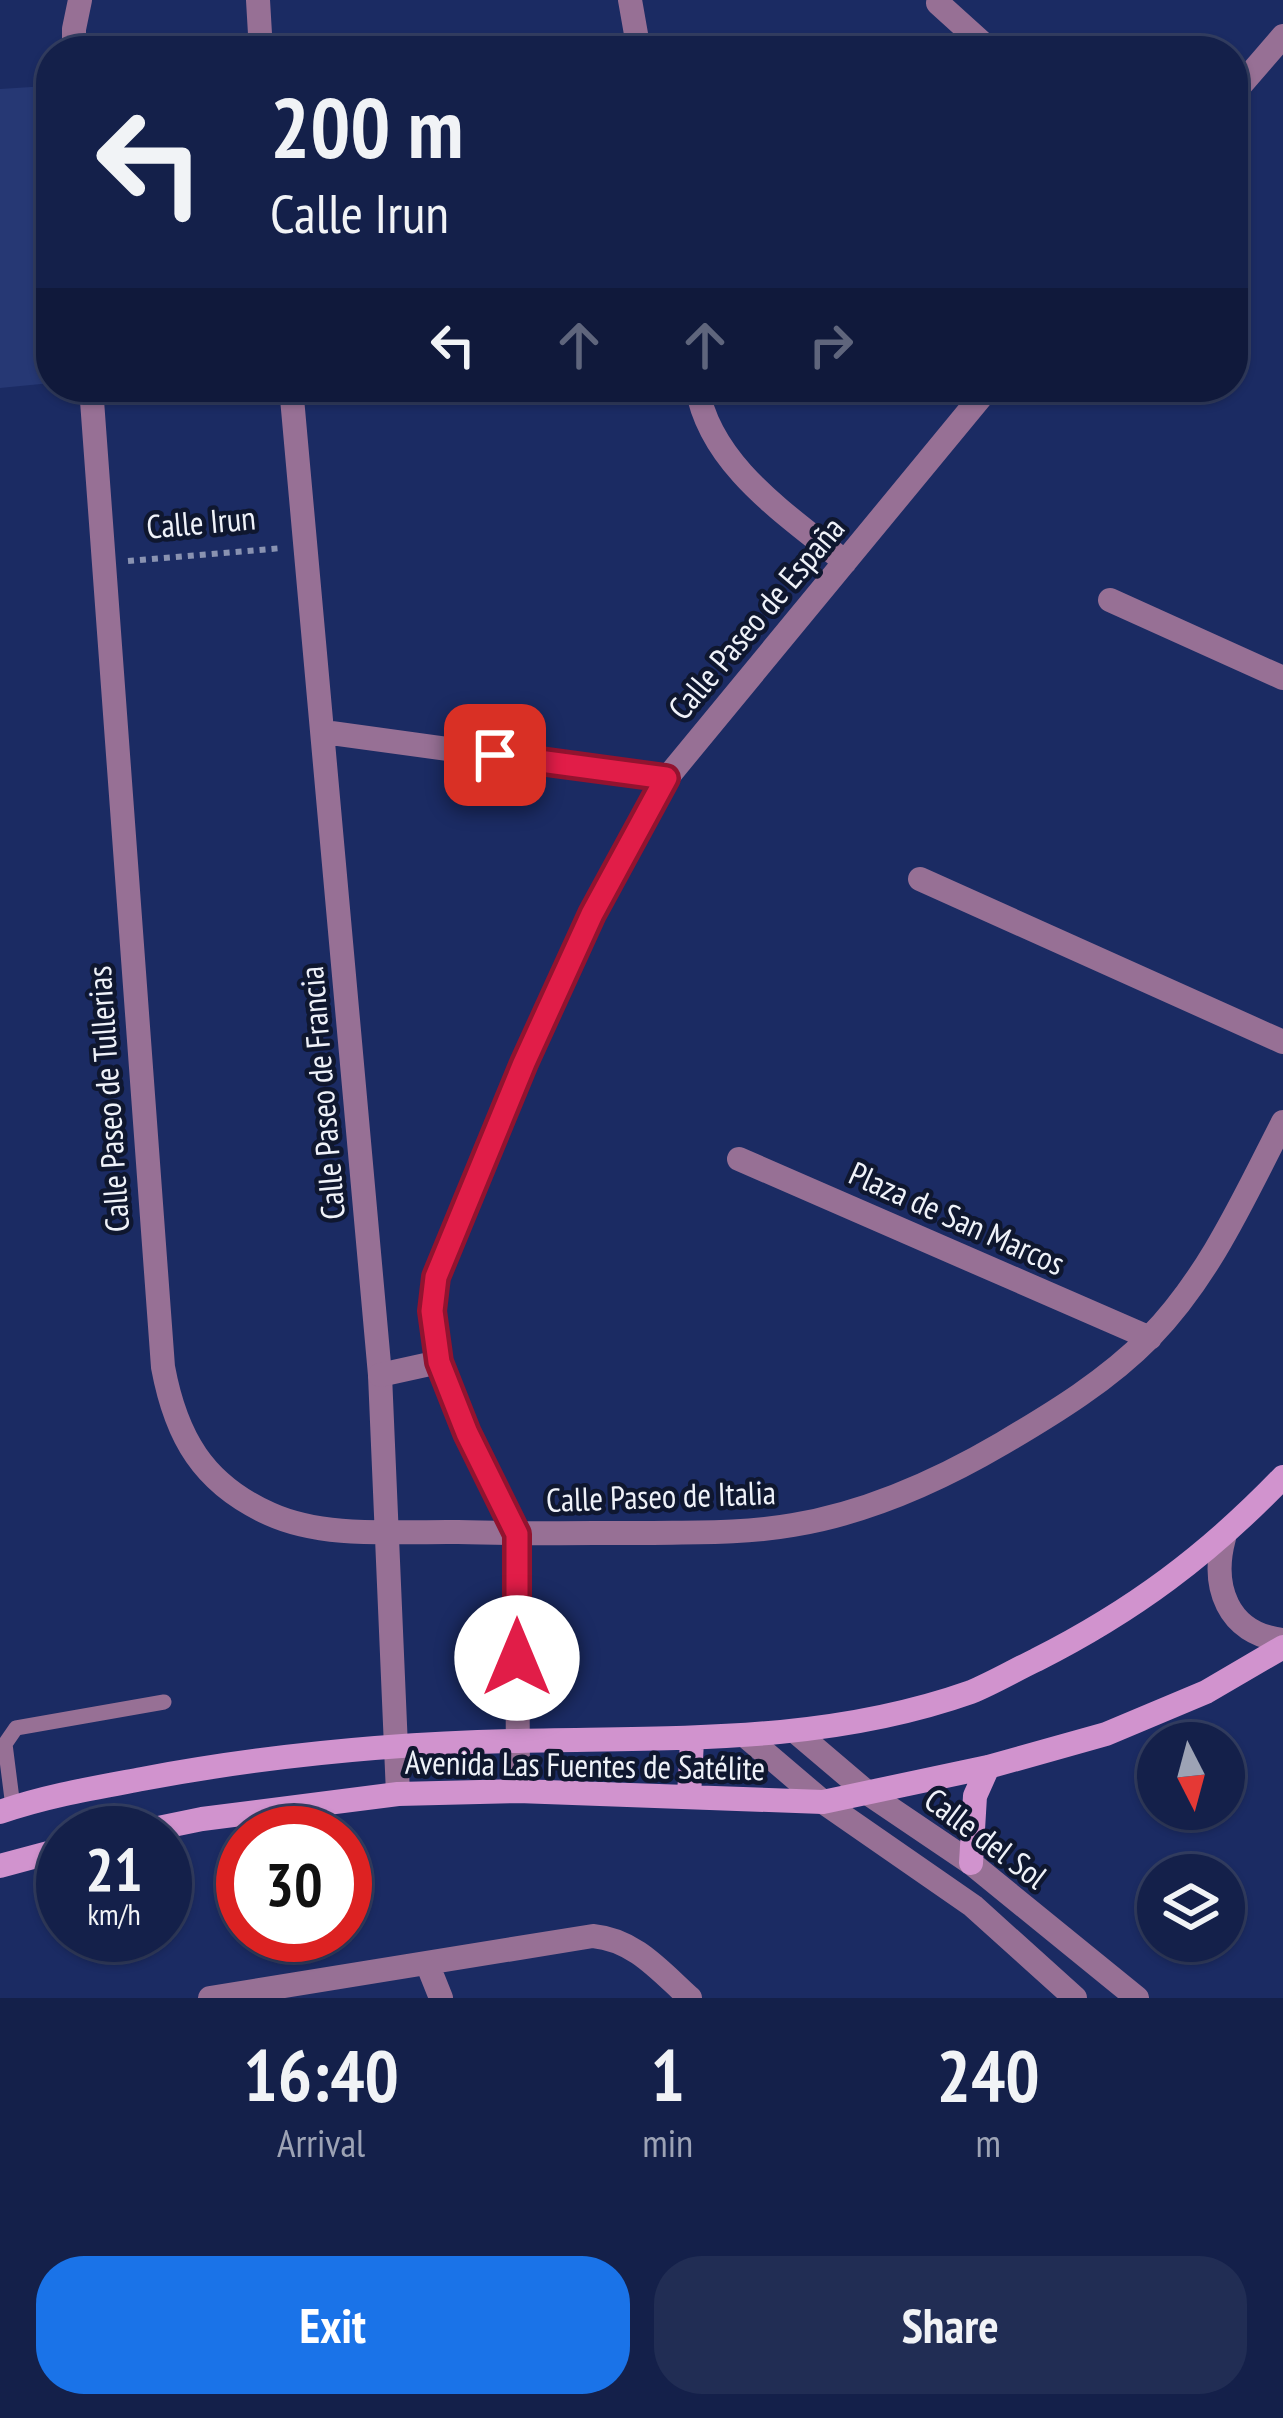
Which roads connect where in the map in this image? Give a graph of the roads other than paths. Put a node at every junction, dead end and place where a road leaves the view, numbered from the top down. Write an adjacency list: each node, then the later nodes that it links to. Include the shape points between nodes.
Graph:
1 (80, 0): 5 (street)
2 (258, 0): 6 (street)
3 (630, 0): 7 (street)
4 (938, 3): 8 (street)
5 (74, 36)
6 (260, 36)
7 (636, 36)
8 (974, 36)
9 (1283, 36): 10 (street)
10 (1248, 77)
11 (92, 402): 29 (street, Calle Paseo de Tullerias, via 169,1397 202,1465 237,1495 304,1524)
12 (292, 402): 18 (street, Calle Paseo de Francia)
13 (700, 402): 15 (street, via 724,451 756,489)
14 (977, 402): 15 (street, Calle Paseo de España)
15 (844, 562): 19 (street, Calle Paseo de España)
16 (1110, 600): 17 (street)
17 (1283, 678)
18 (325, 732): 19 (street); 26 (street, Calle Paseo de Francia)
19 (666, 778): 25 (street, Calle Paseo de España, via 592,914 436,1277)
20 (920, 879): 21 (street)
21 (1283, 1042)
22 (1283, 1122): 24 (street, Calle Paseo de Italia, via 1232,1221)
23 (739, 1159): 24 (street, Plaza de San Marcos)
24 (1150, 1338): 30 (street, Calle Paseo de Italia, via 1000,1445 846,1512 746,1531)
25 (439, 1362): 26 (street); 30 (street, Calle Paseo de España)
26 (380, 1376): 29 (street, Calle Paseo de Francia)
27 (1283, 1477): 28 (main road, Avenida Las Fuentes de Satélite)
28 (1272, 1499): 31 (main road, Avenida Las Fuentes de Satélite)
29 (388, 1531): 30 (street, Calle Paseo de Tullerias); 38 (street, Calle Paseo de Francia)
30 (517, 1534): 36 (street, Calle Paseo de España)
31 (1224, 1538): 32 (street, via 1217,1574 1229,1609); 34 (main road, Avenida Las Fuentes de Satélite, via 1153,1594 974,1690)
32 (1283, 1644): 39 (main road, Avenida Las Fuentes de Satélite, via 1206,1692 1106,1734)
33 (164, 1702): 45 (lane, via 16,1728 5,1744)
34 (796, 1732): 35 (main road, Avenida Las Fuentes de Satélite); 42 (street, Calle del Sol)
35 (748, 1738): 37 (main road, Avenida Las Fuentes de Satélite); 44 (street, Calle del Sol)
36 (518, 1741): 37 (main road, Avenida Las Fuentes de Satélite); 38 (main road, Avenida Las Fuentes de Satélite); 40 (street, Calle Paseo de España)
37 (692, 1741): 43 (main road)
38 (398, 1744): 41 (street, Calle Paseo de Francia); 45 (main road, Avenida Las Fuentes de Satélite, via 227,1763)
39 (988, 1767): 42 (main road, Avenida Las Fuentes de Satélite); 48 (main road, via 975,1796)
40 (518, 1791): 41 (main road, Avenida Las Fuentes de Satélite); 43 (main road, Avenida Las Fuentes de Satélite)
41 (398, 1794): 46 (main road, Avenida Las Fuentes de Satélite)
42 (869, 1794): 44 (main road, Avenida Las Fuentes de Satélite); 48 (street, Calle del Sol)
43 (689, 1796): 44 (main road, Avenida Las Fuentes de Satélite)
44 (823, 1802): 55 (street, Calle del Sol, via 973,1906)
45 (6, 1809)
46 (192, 1821)
47 (36, 1856): 49 (main road)
48 (970, 1863): 56 (street, Calle del Sol)
49 (0, 1866)
50 (427, 1963): 51 (street); 53 (street); 54 (street, via 618,1938)
51 (220, 1997): 52 (street)
52 (211, 1998)
53 (441, 1998)
54 (690, 1998)
55 (1075, 1998)
56 (1137, 1998)

